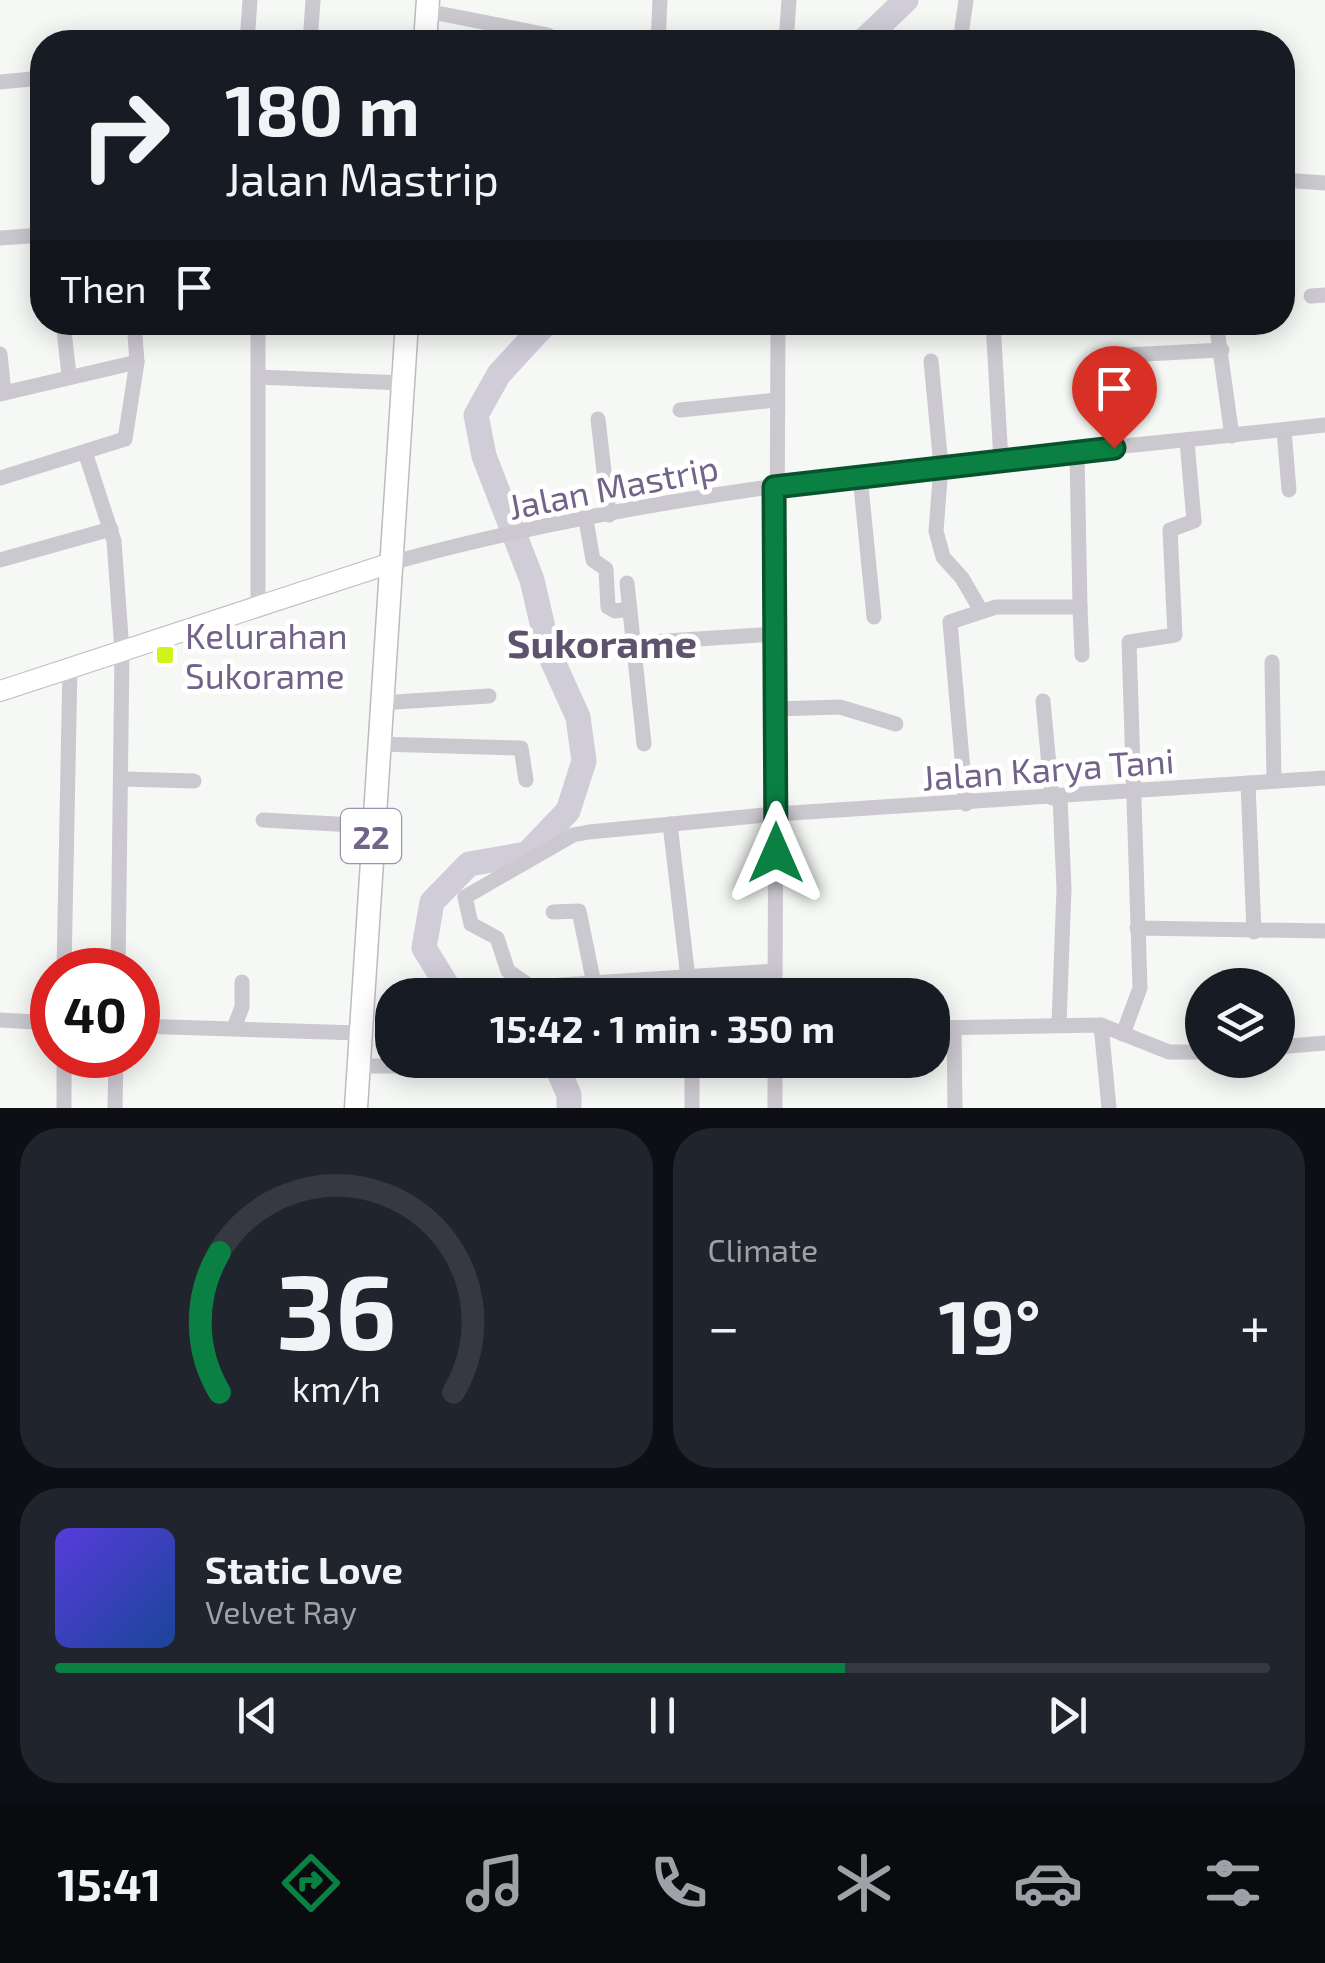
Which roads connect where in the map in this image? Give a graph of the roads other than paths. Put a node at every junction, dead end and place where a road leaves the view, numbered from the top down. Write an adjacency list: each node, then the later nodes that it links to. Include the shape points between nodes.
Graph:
1 (250, 0): 7 (street)
2 (313, 0): 8 (street)
3 (660, 0): 10 (street)
4 (789, 0): 11 (street)
5 (966, 0): 12 (street)
6 (427, 6): 9 (street)
7 (248, 30)
8 (311, 30)
9 (527, 30)
10 (659, 30)
11 (787, 30)
12 (962, 30)
13 (30, 79): 14 (street)
14 (0, 82)
15 (1295, 181): 16 (street)
16 (1325, 183)
17 (30, 236): 18 (street)
18 (0, 238)
19 (64, 335): 30 (street)
20 (135, 335): 29 (street)
21 (258, 335): 31 (street)
22 (406, 335): 32 (highway, 22)
23 (778, 335): 34 (street)
24 (994, 335): 44 (street)
25 (1219, 335): 26 (street)
26 (1222, 350): 39 (street); 41 (street, via 1107,356)
27 (0, 354): 33 (street)
28 (931, 361): 45 (street)
29 (136, 362): 30 (street); 42 (street, via 125,439)
30 (69, 375): 33 (street)
31 (258, 377): 32 (street); 56 (street)
32 (403, 384): 54 (highway, 22)
33 (2, 394)
34 (776, 400): 35 (street); 48 (street)
35 (680, 410)
36 (598, 419): 50 (street)
37 (1325, 425): 38 (street, Jalan Mastrip)
38 (1284, 430): 39 (street, Jalan Mastrip); 49 (street)
39 (1232, 436): 40 (street, Jalan Mastrip)
40 (1187, 440): 41 (street, Jalan Mastrip); 81 (street, via 1194,521 1170,530 1174,635 1130,642)
41 (1114, 448): 43 (street, Jalan Mastrip)
42 (85, 452): 47 (street); 52 (street)
43 (1077, 452): 44 (street, Jalan Mastrip); 57 (street)
44 (1000, 461): 45 (street, Jalan Mastrip)
45 (941, 466): 46 (street, Jalan Mastrip); 59 (street, via 936,532)
46 (860, 476): 48 (street, Jalan Mastrip); 60 (street)
47 (0, 478)
48 (774, 487): 50 (street, Jalan Mastrip); 61 (street)
49 (1290, 490)
50 (609, 515): 51 (street, Jalan Mastrip)
51 (586, 520): 54 (street, Jalan Mastrip); 58 (street, via 593,560 606,569 608,607)
52 (111, 529): 53 (street); 63 (street)
53 (0, 560)
54 (391, 563): 56 (main road); 70 (highway, 22)
55 (626, 582): 58 (street)
56 (258, 604): 63 (main road)
57 (1080, 607): 59 (street); 64 (street)
58 (630, 608): 62 (street)
59 (980, 610): 83 (street, via 950,622)
60 (874, 618)
61 (774, 634): 62 (street); 71 (street)
62 (634, 643): 74 (street)
63 (122, 651): 66 (main road); 76 (street)
64 (1082, 654)
65 (1272, 662): 79 (street)
66 (70, 666): 67 (main road); 92 (street)
67 (0, 690)
68 (488, 696): 70 (street)
69 (1043, 701): 82 (street)
70 (380, 703): 73 (highway, 22)
71 (774, 709): 72 (street, via 840,707); 84 (street)
72 (896, 724)
73 (378, 744): 78 (street, via 520,748); 87 (highway, 22)
74 (644, 744)
75 (1325, 778): 79 (street, Jalan Karya Tani)
76 (124, 779): 77 (street); 93 (street)
77 (194, 780)
78 (526, 780)
79 (1274, 781): 80 (street, Jalan Karya Tani)
80 (1248, 783): 81 (street, Jalan Karya Tani); 91 (street)
81 (1134, 793): 82 (street, Jalan Karya Tani); 89 (street)
82 (1056, 798): 83 (street, Jalan Karya Tani); 103 (street, via 1064,889)
83 (966, 804): 84 (street, Jalan Karya Tani)
84 (776, 814): 86 (street, Jalan Karya Tani); 94 (street)
85 (263, 820): 87 (street)
86 (670, 824): 95 (street); 96 (street, Jalan Karya Tani, via 573,835 466,897 471,924 497,938 508,970)
87 (372, 826): 109 (highway, 22)
88 (553, 912): 97 (street, via 578,910)
89 (1137, 928): 91 (street); 110 (street, via 1140,988)
90 (1325, 931): 91 (street)
91 (1254, 932)
92 (64, 948)
93 (119, 948)
94 (775, 970): 95 (street); 99 (street)
95 (688, 977): 98 (street)
96 (518, 978)
97 (593, 978)
98 (675, 978)
99 (775, 978)
100 (242, 982): 106 (street)
101 (0, 1020): 102 (street)
102 (30, 1021)
103 (1059, 1024): 104 (street); 108 (street)
104 (1101, 1024): 110 (street); 126 (street)
105 (160, 1026): 106 (street)
106 (234, 1028): 109 (street)
107 (950, 1028): 108 (street)
108 (954, 1028): 125 (street)
109 (359, 1033): 114 (highway, 22)
110 (1123, 1034): 113 (street)
111 (1325, 1044): 112 (street)
112 (1295, 1046)
113 (1185, 1052)
114 (358, 1066): 115 (street); 122 (highway, 22)
115 (375, 1066)
116 (64, 1078): 120 (street)
117 (116, 1078): 121 (street)
118 (692, 1078): 123 (street)
119 (775, 1078): 124 (street)
120 (64, 1108)
121 (115, 1108)
122 (356, 1108)
123 (692, 1108)
124 (776, 1108)
125 (955, 1108)
126 (1109, 1108)

